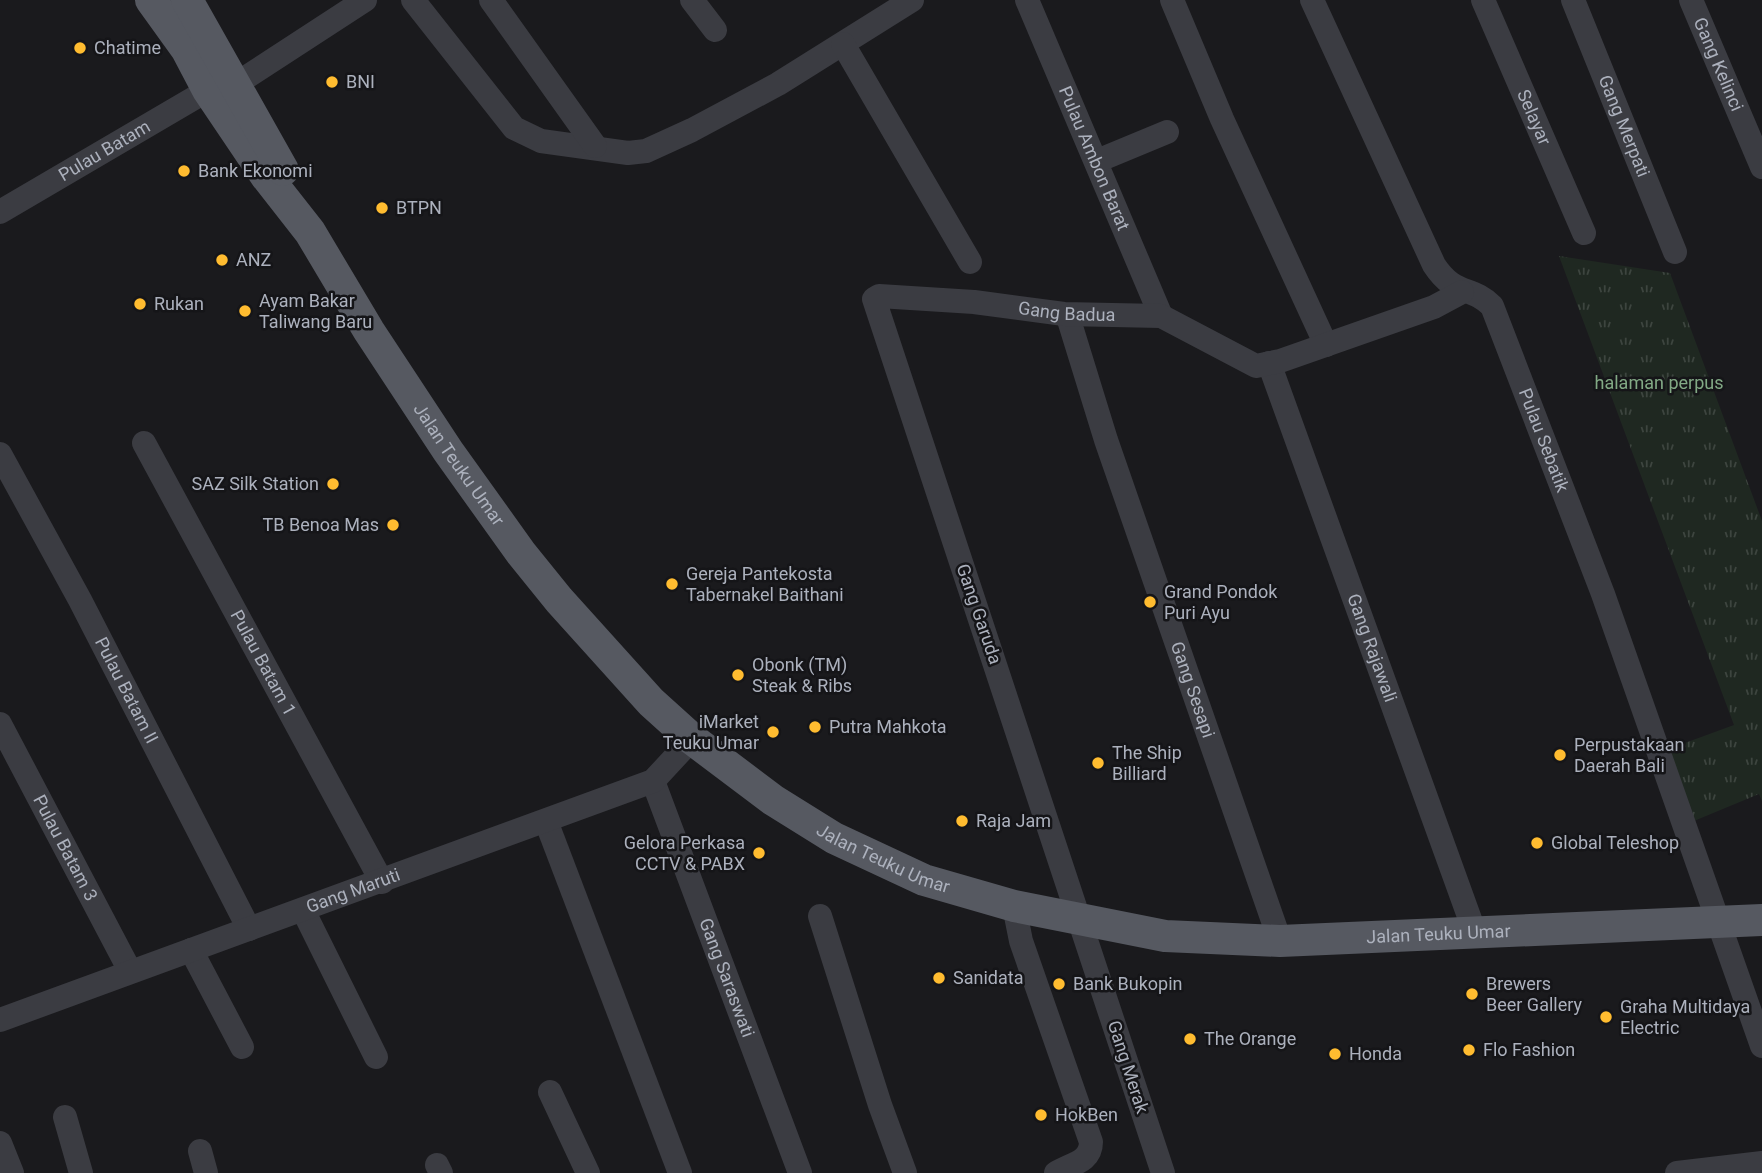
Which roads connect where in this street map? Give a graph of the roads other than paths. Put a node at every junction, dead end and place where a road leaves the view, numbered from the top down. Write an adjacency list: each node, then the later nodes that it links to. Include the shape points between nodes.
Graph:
1 (151, 0): 17 (main road, Jalan Teuku Umar)
2 (187, 0): 17 (main road, Jalan Teuku Umar)
3 (365, 0): 17 (street, Pulau Batam)
4 (413, 0): 19 (street, via 514,128 541,141)
5 (491, 0): 19 (street)
6 (692, 0): 15 (street)
7 (912, 0): 14 (street)
8 (1027, 0): 20 (street, Pulau Ambon Barat)
9 (1172, 0): 30 (street)
10 (1312, 0): 26 (street, Pulau Sebatik, via 1434,265)
11 (1483, 0): 23 (street, Selayar)
12 (1573, 0): 24 (street, Gang Merpati)
13 (1691, 0): 21 (street, Gang Kelinci)
14 (879, 8): 16 (street)
15 (715, 30)
16 (843, 44): 19 (street, via 778,84 646,151 628,153); 25 (street)
17 (214, 74): 22 (street, Pulau Batam); 35 (main road, Jalan Teuku Umar, via 287,179 296,211 448,452 521,553 652,702)
18 (1167, 132): 20 (street)
19 (595, 146)
20 (1097, 161): 28 (street, Pulau Ambon Barat)
21 (1762, 167)
22 (0, 212)
23 (1584, 233)
24 (1675, 251)
25 (970, 262)
26 (1462, 292): 30 (street, via 1434,307); 43 (street, Pulau Sebatik, via 1477,294 1492,306 1603,594)
27 (875, 309): 28 (street, Gang Badua, via 873,299 878,296 1064,314); 42 (street, Gang Garuda)
28 (1161, 316): 31 (street, via 1256,366)
29 (1069, 320): 47 (street, Gang Sesapi)
30 (1326, 345): 31 (street)
31 (1269, 363): 46 (street, Gang Rajawali)
32 (144, 443): 38 (street, Pulau Batam 1)
33 (0, 454): 45 (street, Pulau Batam II)
34 (0, 724): 49 (street, Pulau Batam 3)
35 (692, 739): 36 (street, Gang Maruti); 39 (main road, Jalan Teuku Umar, via 773,800 834,838 924,880)
36 (653, 781): 37 (street, Gang Maruti); 62 (street, Gang Saraswati)
37 (546, 821): 38 (street, Gang Maruti); 61 (street)
38 (382, 882): 40 (street, Gang Maruti)
39 (1014, 906): 42 (main road, Jalan Teuku Umar); 64 (street, via 1021,941 1091,1142 1085,1159)
40 (303, 910): 45 (street, Gang Maruti); 53 (street)
41 (820, 916): 63 (street)
42 (1081, 920): 47 (main road, Jalan Teuku Umar, via 1165,936); 65 (street, Gang Merak)
43 (1716, 920): 44 (main road, Jalan Teuku Umar); 46 (main road, Jalan Teuku Umar); 51 (street, Pulau Sebatik)
44 (1762, 920)
45 (249, 929): 48 (street, Gang Maruti)
46 (1475, 933): 47 (main road, Jalan Teuku Umar)
47 (1280, 941)
48 (191, 950): 49 (street, Gang Maruti); 52 (street)
49 (130, 971): 50 (street, Gang Maruti)
50 (0, 1020)
51 (1762, 1046)
52 (242, 1047)
53 (376, 1057)
54 (550, 1092): 60 (street)
55 (65, 1117): 59 (street)
56 (0, 1143): 58 (street)
57 (1762, 1163): 66 (street)
58 (12, 1173)
59 (81, 1173)
60 (589, 1173)
61 (680, 1173)
62 (800, 1173)
63 (905, 1173)
64 (1056, 1173)
65 (1163, 1173)
66 (1677, 1173)

